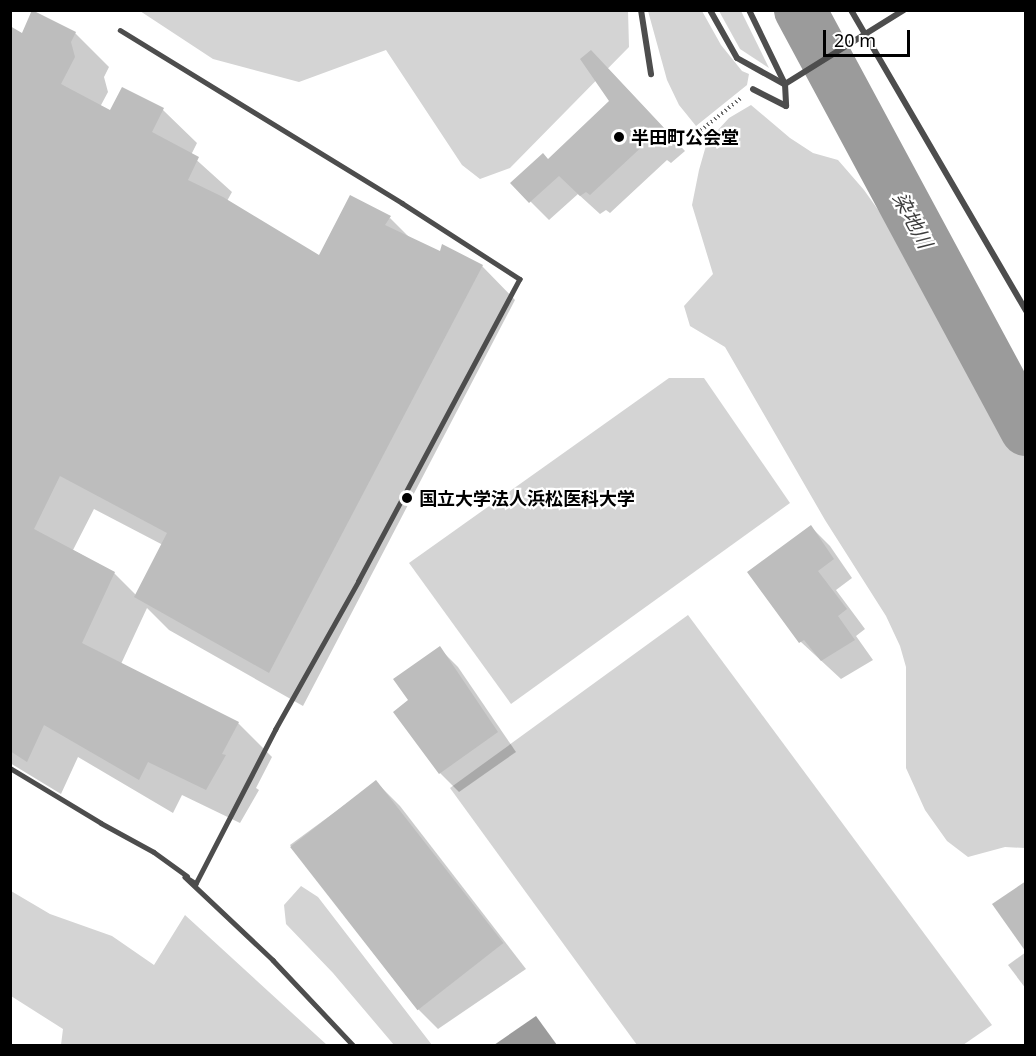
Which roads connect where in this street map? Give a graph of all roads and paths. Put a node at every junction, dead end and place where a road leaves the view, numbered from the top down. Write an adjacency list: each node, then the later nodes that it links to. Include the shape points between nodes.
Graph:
1 (641, 10): 8 (street)
2 (710, 10): 9 (street, via 737,58)
3 (749, 10): 9 (street)
4 (851, 10): 7 (street)
5 (904, 10): 7 (street)
6 (120, 30): 14 (lane, via 520,279)
7 (864, 35): 9 (street); 12 (street)
8 (651, 74)
9 (784, 84): 10 (street, via 786,106)
10 (753, 89): 11 (path)
11 (690, 139)
12 (1026, 311)
13 (10, 768): 14 (lane, via 154,852)
14 (196, 884): 15 (lane, via 185,877 273,960)
15 (354, 1046)

